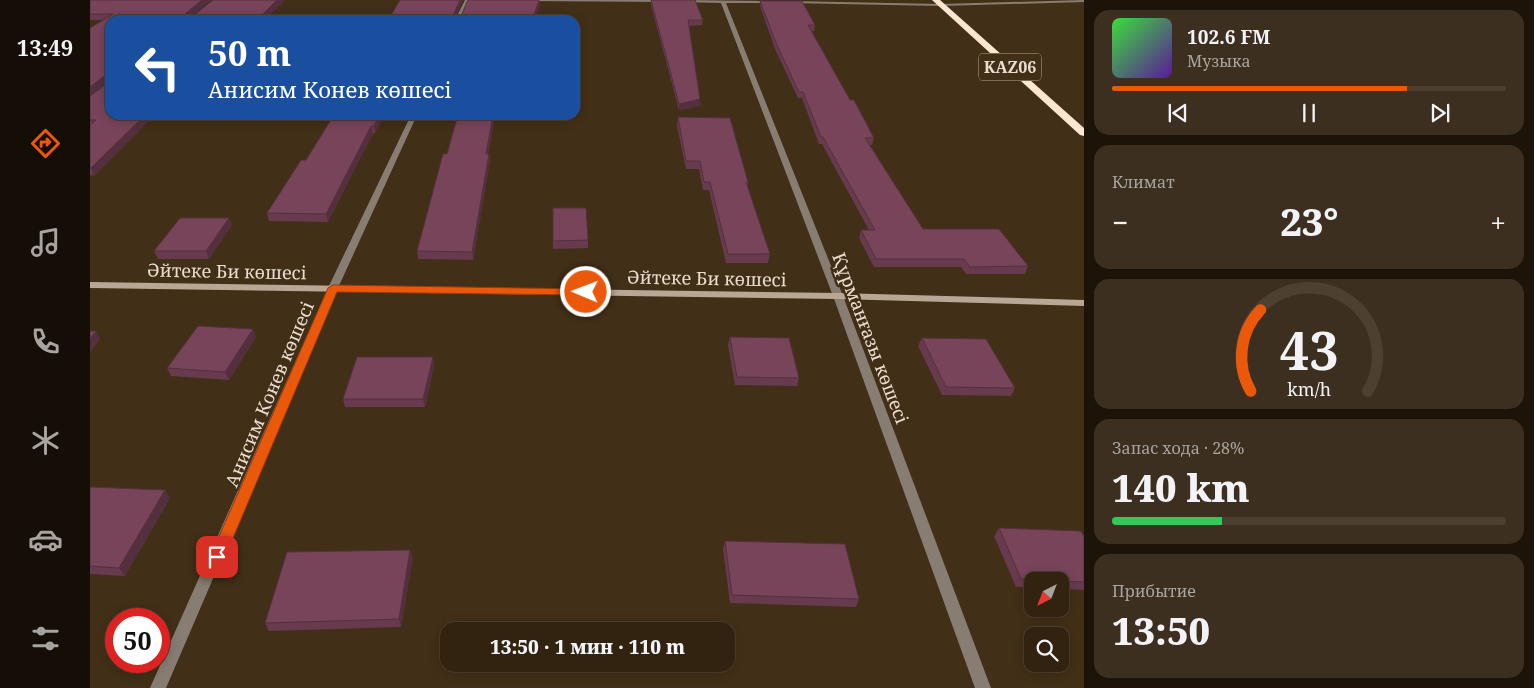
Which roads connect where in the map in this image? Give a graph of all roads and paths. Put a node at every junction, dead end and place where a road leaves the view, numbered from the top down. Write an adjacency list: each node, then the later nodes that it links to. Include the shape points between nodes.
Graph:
1 (467, 0): 6 (street)
2 (520, 0): 3 (street)
3 (723, 1): 5 (street); 11 (street, Құрманғазы көшесі)
4 (1084, 1): 5 (street)
5 (938, 2): 8 (highway, KАZ06)
6 (460, 15)
7 (412, 120): 10 (street, Анисим Конев көшесі)
8 (1084, 133)
9 (90, 285): 10 (main road, Әйтеке Би көшесі)
10 (333, 288): 11 (main road, Әйтеке Би көшесі); 13 (street, Анисим Конев көшесі)
11 (838, 296): 12 (main road, Әйтеке Би көшесі); 14 (street, Құрманғазы көшесі)
12 (1084, 303)
13 (158, 688)
14 (983, 688)

